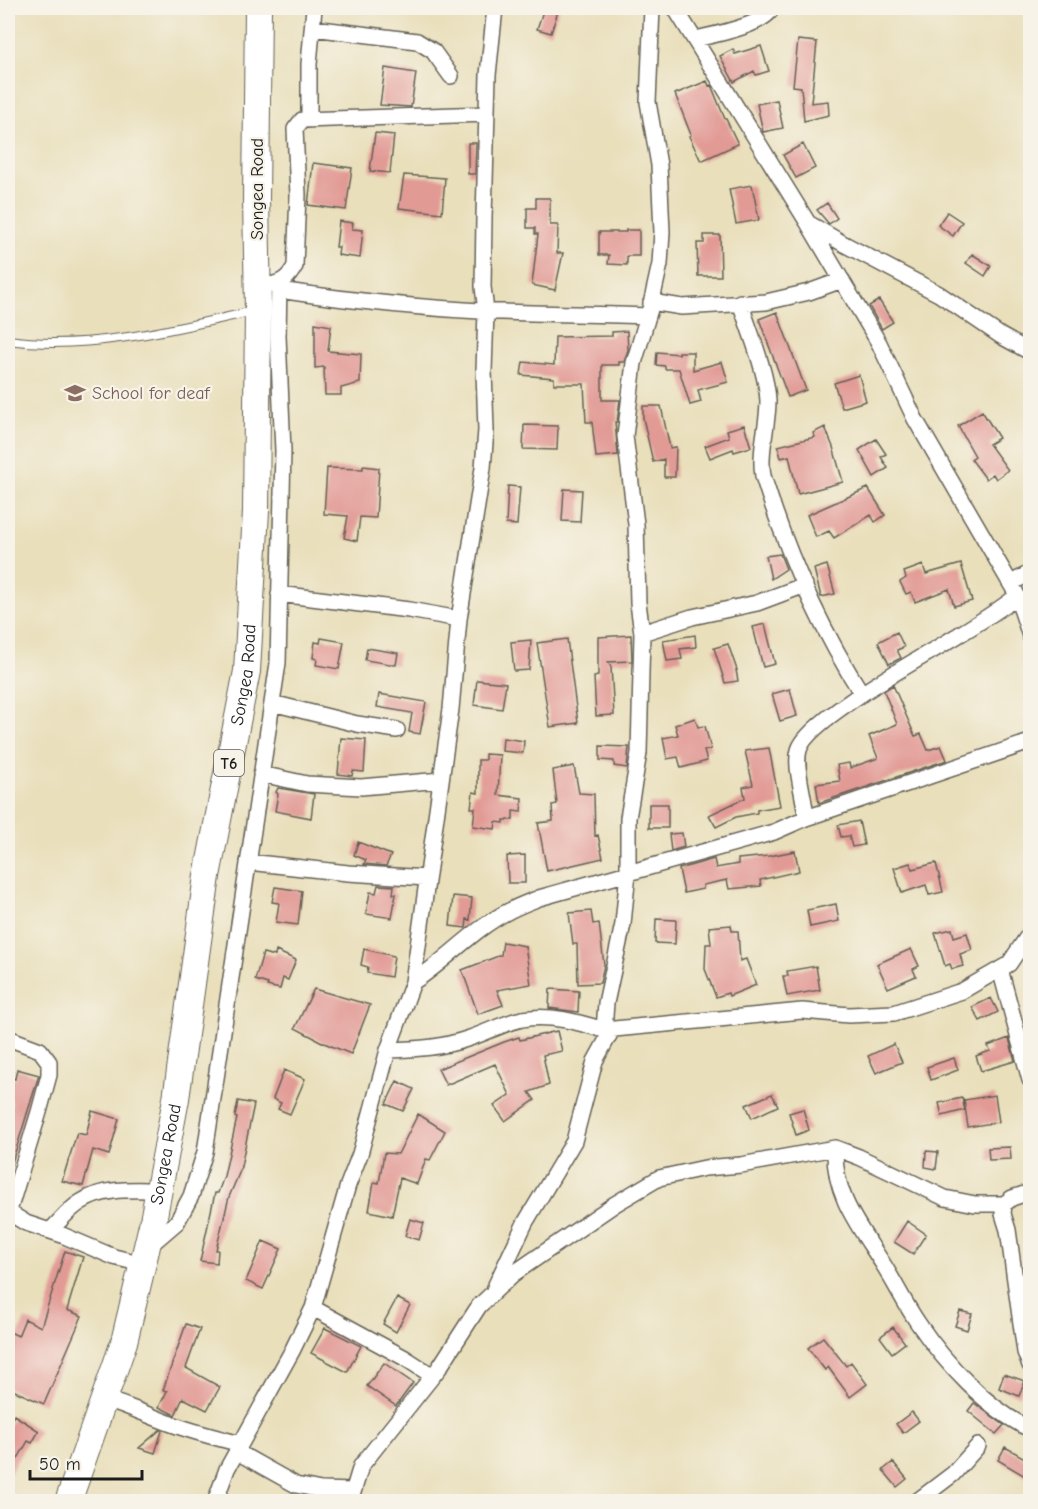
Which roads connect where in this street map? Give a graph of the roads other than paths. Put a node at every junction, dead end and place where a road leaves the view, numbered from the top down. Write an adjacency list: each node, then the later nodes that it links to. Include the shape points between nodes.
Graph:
1 (258, 8): 14 (highway, Songea Road / T6, via 256,199)
2 (314, 8): 7 (street)
3 (495, 8): 10 (street)
4 (652, 8): 16 (street, via 648,102 659,165 662,232)
5 (675, 8): 8 (street)
6 (772, 8): 8 (street, via 763,18)
7 (313, 28): 9 (street, via 417,40 433,51); 11 (street)
8 (695, 39): 12 (street)
9 (451, 76)
10 (487, 114): 11 (street); 17 (street, via 483,287)
11 (309, 120): 14 (street, via 302,120 295,129 295,266 290,276)
12 (808, 222): 13 (street); 19 (street, via 939,294)
13 (842, 280): 15 (street, via 766,302); 22 (street, via 879,343 915,419)
14 (268, 292): 17 (street); 18 (lane, via 182,328 102,340); 23 (street, via 278,336 283,451); 45 (highway, Songea Road / T6, via 247,671 207,876 176,1099)
15 (740, 302): 16 (street); 21 (street, via 768,400 760,463 762,476)
16 (650, 309): 17 (street); 25 (street, via 634,363 625,436 636,524)
17 (486, 311): 24 (street, via 484,459)
18 (8, 341)
19 (1030, 352)
20 (1030, 573): 22 (street)
21 (805, 585): 25 (street, via 757,603); 27 (street)
22 (1014, 590): 26 (street); 27 (street, via 961,634)
23 (279, 594): 24 (street); 28 (street, via 278,663)
24 (459, 619): 32 (street)
25 (642, 633): 35 (street, via 639,753 628,818)
26 (1030, 636)
27 (862, 694): 33 (street, via 821,722 798,750)
28 (272, 703): 29 (street); 31 (street)
29 (397, 730)
30 (1030, 742): 33 (street)
31 (261, 774): 32 (street, via 307,784 361,788); 34 (street)
32 (441, 780): 36 (street)
33 (806, 818): 35 (street, via 774,832)
34 (248, 862): 36 (street); 50 (street, via 205,1152 191,1196 177,1222)
35 (628, 872): 39 (street, via 508,911); 40 (street, via 623,924 606,1003)
36 (427, 878): 39 (street)
37 (1030, 933): 38 (street, via 1009,964)
38 (1000, 969): 40 (street, via 962,991 894,1013 802,1011); 43 (street)
39 (413, 982): 42 (street)
40 (608, 1030): 42 (street, via 548,1018 522,1019 446,1046); 51 (street, via 595,1061 574,1141 525,1223)
41 (8, 1038): 48 (street, via 40,1050 49,1062 49,1075)
42 (388, 1050): 52 (street)
43 (1030, 1080)
44 (835, 1148): 47 (street, via 945,1198); 51 (street, via 659,1178 513,1274); 56 (street, via 837,1182 847,1205 919,1324 940,1353 975,1389 1014,1422)
45 (158, 1191): 49 (street, via 102,1192 80,1202); 50 (highway, Songea Road / T6)
46 (1030, 1192): 47 (street)
47 (1004, 1204): 53 (street)
48 (8, 1213): 49 (street)
49 (50, 1231): 50 (street, via 114,1257)
50 (144, 1256): 55 (highway, Songea Road / T6, via 124,1342)
51 (491, 1295): 54 (street, via 479,1306)
52 (313, 1308): 54 (street); 58 (street)
53 (1030, 1365)
54 (433, 1376): 59 (street, via 361,1466)
55 (104, 1399): 58 (street); 60 (highway, Songea Road / T6)
56 (1030, 1429)
57 (978, 1446): 62 (street, via 953,1474)
58 (239, 1448): 59 (street, via 296,1485); 61 (street)
59 (351, 1496)
60 (68, 1502)
61 (215, 1502)
62 (916, 1502)

